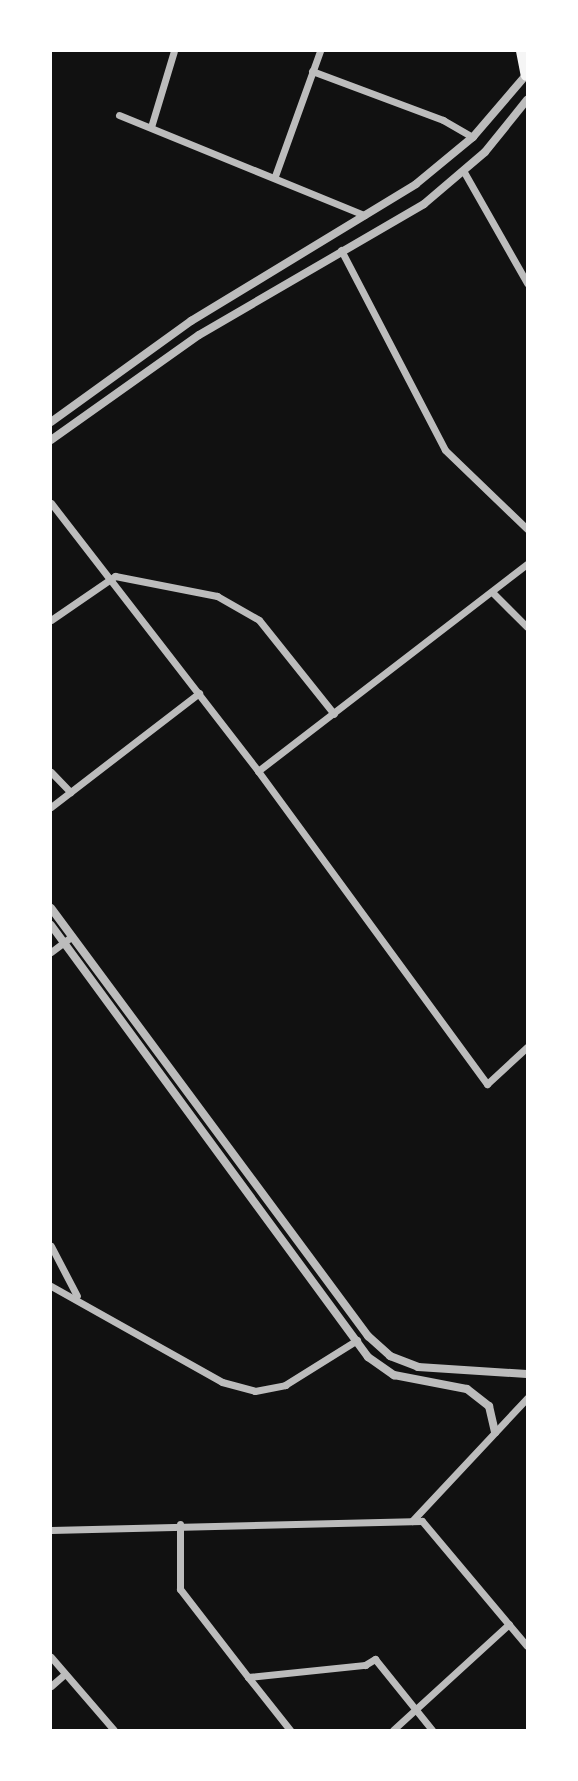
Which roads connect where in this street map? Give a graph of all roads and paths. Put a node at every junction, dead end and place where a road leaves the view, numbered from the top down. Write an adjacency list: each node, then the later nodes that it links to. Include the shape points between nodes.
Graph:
1 (174, 51): 8 (street)
2 (320, 51): 4 (street)
3 (521, 51): 5 (main road)
4 (312, 71): 9 (street, via 443,120); 11 (street)
5 (527, 75): 9 (street)
6 (527, 100): 10 (street)
7 (119, 115): 8 (street)
8 (151, 127): 11 (street)
9 (473, 137): 12 (street, via 416,184)
10 (464, 172): 13 (street, via 404,217); 14 (street)
11 (275, 176): 12 (street)
12 (365, 215): 15 (street, via 159,342)
13 (341, 250): 16 (street, via 199,335); 18 (street, via 444,450)
14 (527, 281)
15 (51, 422)
16 (51, 440)
17 (51, 503): 20 (street)
18 (527, 529)
19 (527, 564): 21 (street)
20 (109, 579): 22 (street); 24 (street); 25 (street, via 124,576 217,596 239,606 268,629)
21 (492, 592): 23 (street); 25 (street)
22 (51, 620)
23 (527, 626)
24 (199, 693): 26 (street); 28 (street)
25 (334, 713): 26 (street)
26 (258, 771): 35 (street, via 487,1084)
27 (51, 772): 28 (street)
28 (71, 792): 29 (street)
29 (51, 807)
30 (51, 908): 32 (street)
31 (51, 925): 33 (street)
32 (72, 936): 33 (street); 40 (street, via 368,1336 390,1356 418,1367)
33 (64, 942): 34 (street); 39 (street)
34 (51, 952)
35 (527, 1047)
36 (51, 1246): 38 (street)
37 (51, 1286): 38 (street)
38 (77, 1297): 39 (street, via 222,1382 255,1391 285,1385)
39 (356, 1340): 42 (street, via 368,1357 394,1375 467,1389 489,1406)
40 (527, 1374)
41 (527, 1398): 42 (street)
42 (495, 1433): 43 (street)
43 (412, 1521): 44 (street); 46 (street, via 422,1521)
44 (180, 1524): 45 (street); 50 (street, via 180,1589)
45 (51, 1530)
46 (509, 1624): 47 (street); 52 (street)
47 (527, 1646)
48 (51, 1657): 49 (street)
49 (65, 1674): 51 (street); 53 (street)
50 (248, 1677): 52 (street, via 365,1665 375,1659); 54 (street)
51 (51, 1686)
52 (415, 1711): 55 (street); 56 (street)
53 (114, 1730)
54 (290, 1730)
55 (393, 1730)
56 (432, 1730)

